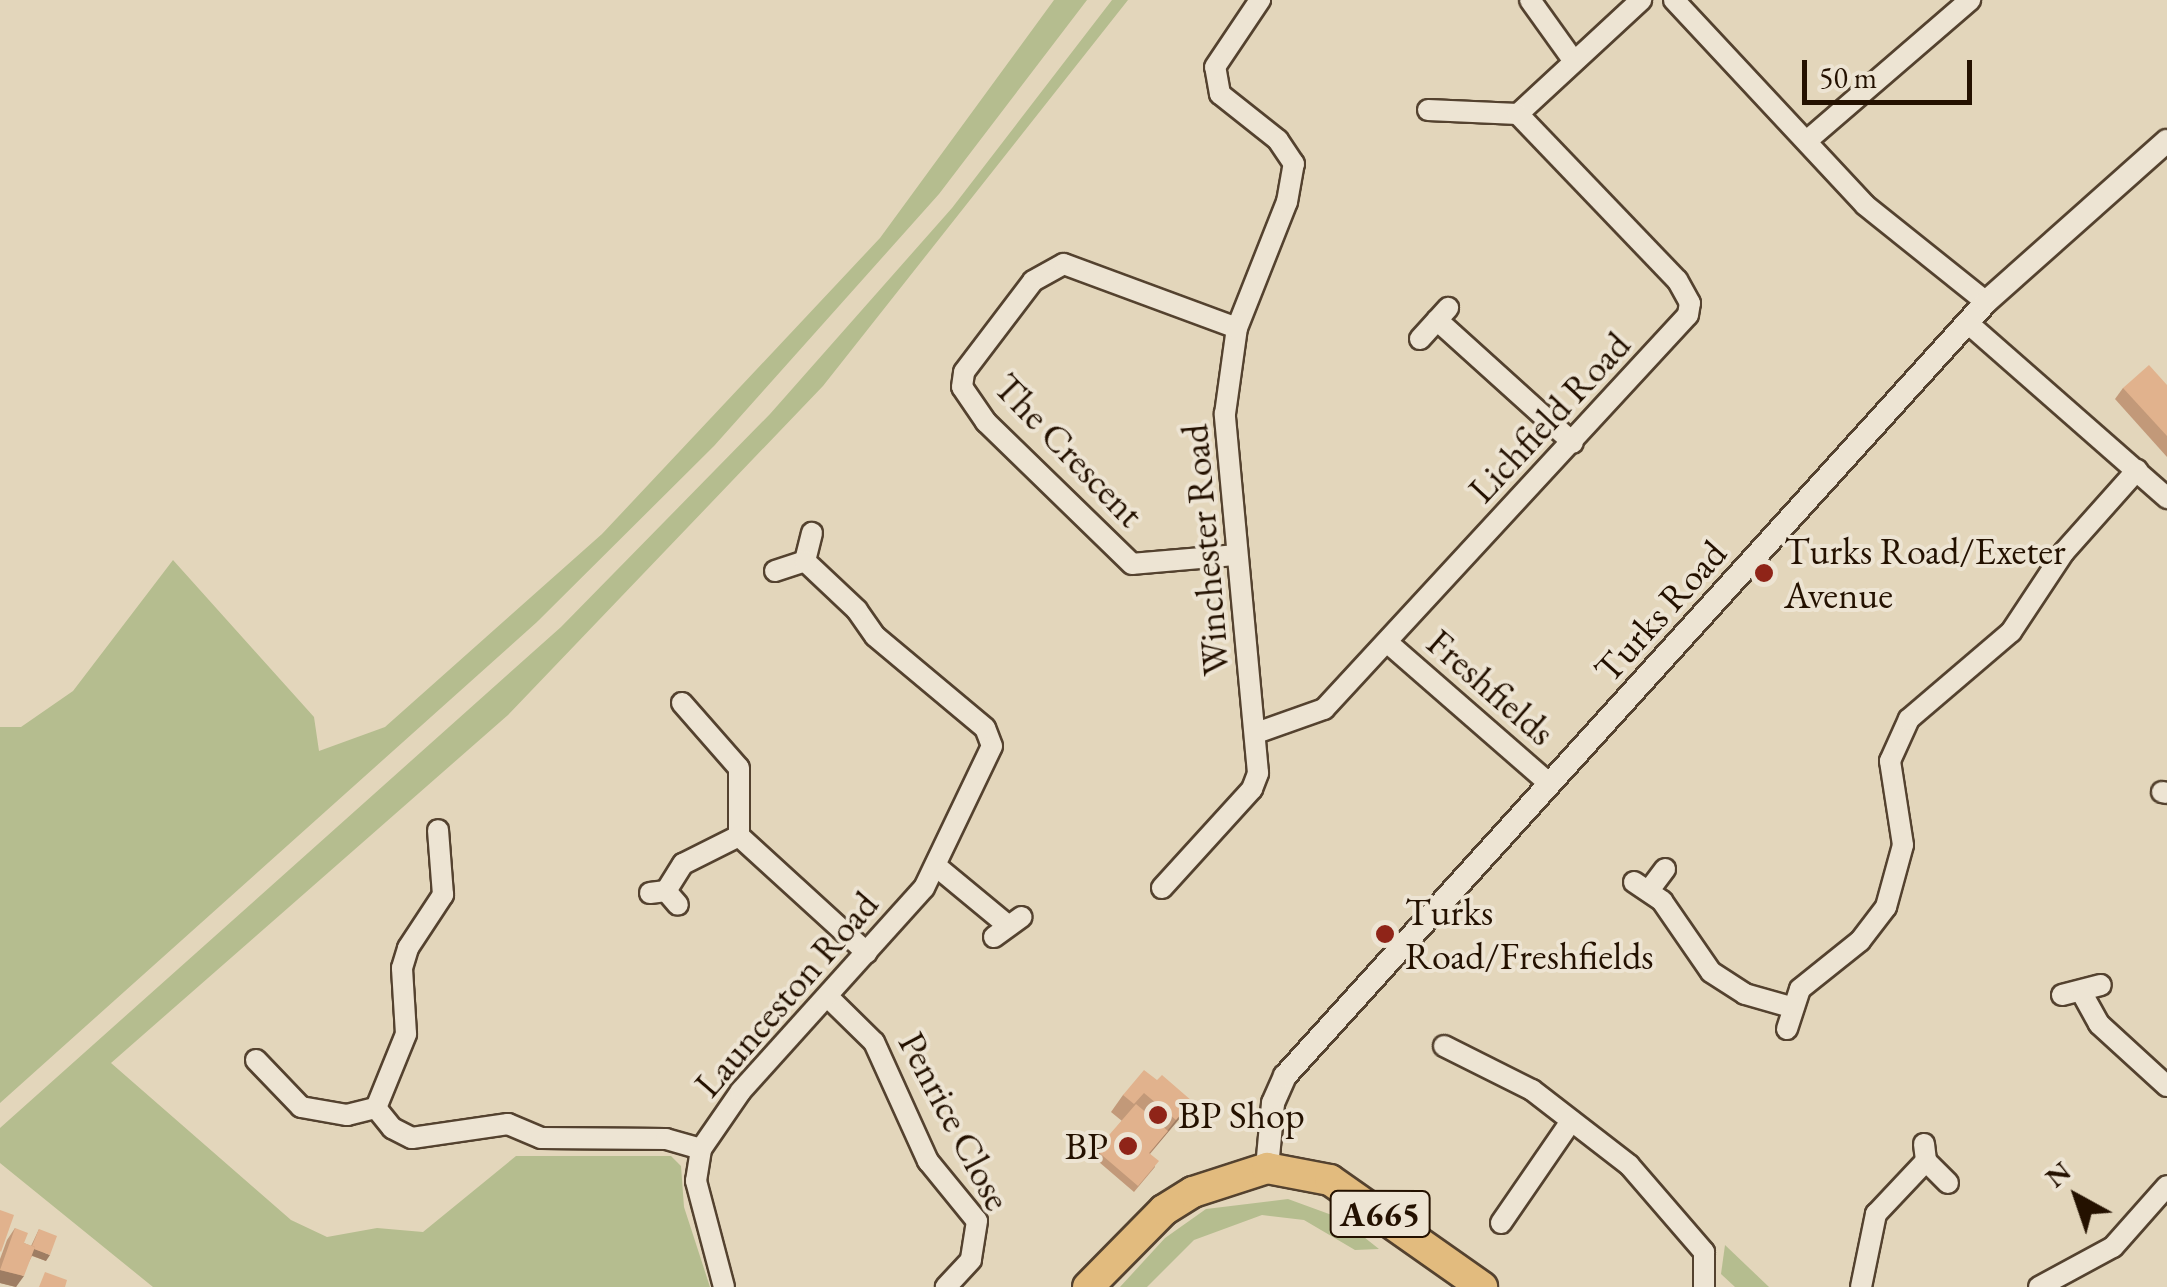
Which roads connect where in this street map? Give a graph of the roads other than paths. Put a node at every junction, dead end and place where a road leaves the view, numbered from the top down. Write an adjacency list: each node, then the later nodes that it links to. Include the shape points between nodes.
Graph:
1 (1260, 0): 13 (street, Winchester Road, via 1220,54 1215,81 1230,104 1288,150 1294,180)
2 (1530, 0): 6 (street)
3 (1641, 0): 6 (street)
4 (1674, 0): 9 (street)
5 (1970, 0): 9 (street)
6 (1573, 60): 8 (street)
7 (1428, 110): 8 (street)
8 (1518, 114): 15 (street, Lichfield Road, via 1676,280 1690,303 1679,328)
9 (1809, 139): 11 (street, via 1865,205)
10 (2167, 141): 11 (street, Turks Road)
11 (1986, 302): 12 (street, Turks Road)
12 (1968, 324): 16 (street); 25 (street, Turks Road)
13 (1237, 328): 19 (street, Winchester Road, via 1224,448); 19 (street, The Crescent, via 1064,264 1033,281 964,372 962,387 986,422 1132,564)
14 (1420, 339): 15 (street, via 1442,314)
15 (1573, 443): 22 (street, Lichfield Road)
16 (2137, 470): 17 (street); 36 (street, via 2064,552 2011,632 1909,719 1890,761 1903,845 1886,907)
17 (2167, 498)
18 (812, 534): 20 (street)
19 (1236, 554): 24 (street, Winchester Road)
20 (804, 561): 21 (street); 28 (street, Launceston Road, via 858,610 875,636 990,738 991,754 972,780)
21 (776, 571)
22 (1386, 642): 24 (street, Lichfield Road, via 1324,709); 25 (street, Freshfields)
23 (682, 703): 27 (street, via 698,735 739,768)
24 (1259, 732): 30 (street, Winchester Road, via 1252,790)
25 (1550, 784): 44 (street, Turks Road, via 1285,1076 1272,1102)
26 (438, 830): 41 (street, via 453,866 408,948 402,968 406,1034)
27 (738, 836): 31 (street, via 684,864); 33 (street)
28 (936, 866): 32 (street); 33 (street, Launceston Road)
29 (1665, 869): 36 (street, via 1642,886 1711,972 1745,994)
30 (1162, 888)
31 (665, 896)
32 (1007, 926)
33 (867, 954): 35 (street, Launceston Road)
34 (2082, 991): 40 (street, via 2099,1024)
35 (828, 997): 43 (street, Launceston Road, via 741,1091); 49 (street, Penrice Close, via 874,1042 928,1161 978,1222 971,1260)
36 (1790, 1007): 37 (street)
37 (1787, 1029)
38 (1444, 1046): 42 (street, via 1478,1050)
39 (269, 1065): 41 (street, via 301,1107 347,1114)
40 (2167, 1086)
41 (376, 1108): 43 (street, via 392,1128 412,1138 508,1124 541,1138 666,1139)
42 (1571, 1121): 47 (street, via 1514,1191); 53 (street, via 1630,1165 1693,1234 1704,1252)
43 (702, 1149): 50 (street, Launceston Road, via 696,1181)
44 (1267, 1168): 51 (main road, A665, via 1193,1192 1164,1210); 52 (main road, A665, via 1330,1180)
45 (1948, 1184): 54 (street, via 1925,1153 1876,1214)
46 (2167, 1186): 55 (street, via 2113,1247)
47 (1502, 1223)
48 (931, 1270): 49 (street, Penrice Close)
49 (947, 1286)
50 (724, 1287)
51 (1088, 1287)
52 (1482, 1287)
53 (1704, 1287)
54 (1861, 1287)
55 (2039, 1287)

